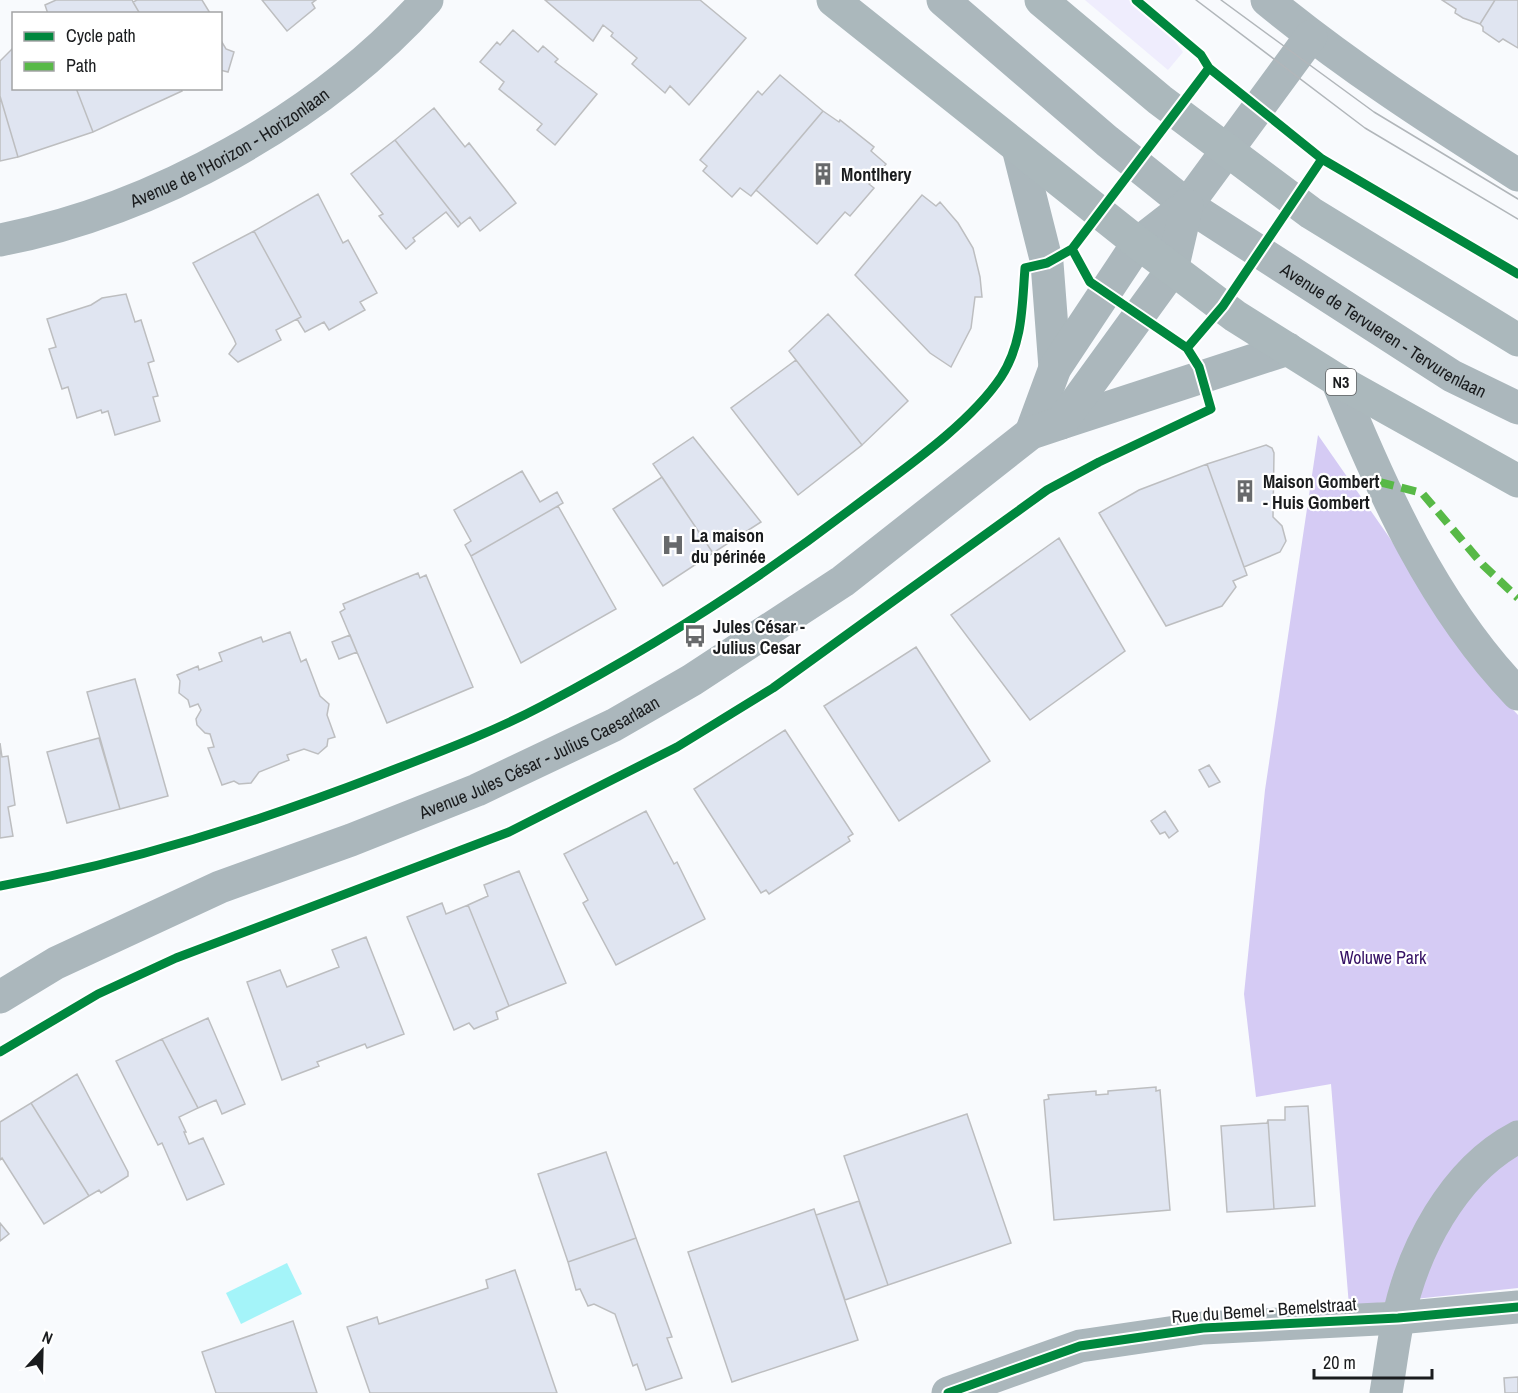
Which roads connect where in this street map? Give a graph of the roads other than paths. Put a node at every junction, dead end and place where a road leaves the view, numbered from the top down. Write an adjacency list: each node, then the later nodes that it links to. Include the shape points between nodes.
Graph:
1 (427, 0): 11 (street, Avenue de l'Horizon - Horizonlaan, via 347,77 265,133 169,187 35,234)
2 (833, 0): 7 (main road, N3)
3 (942, 0): 10 (street, Avenue de Tervueren - Tervurenlaan)
4 (1041, 0): 8 (main road, via 1160,100)
5 (1267, 0): 6 (street)
6 (1311, 36): 8 (street, Avenue Jules César - Julius Caesarlaan); 9 (street, via 1401,101)
7 (1018, 148): 12 (main road, N3); 16 (street, Avenue Jules César - Julius Caesarlaan, via 1047,263)
8 (1227, 150): 10 (street, Avenue Jules César - Julius Caesarlaan); 14 (main road, via 1311,213)
9 (1518, 175)
10 (1187, 205): 12 (street, Avenue Jules César - Julius Caesarlaan); 13 (street, Avenue Jules César - Julius Caesarlaan); 18 (street, Avenue de Tervueren - Tervurenlaan, via 1452,376)
11 (0, 240)
12 (1138, 243): 13 (main road, N3); 16 (street, Avenue Jules César - Julius Caesarlaan)
13 (1172, 270): 15 (main road, N3); 19 (street, Avenue Jules César - Julius Caesarlaan)
14 (1518, 340)
15 (1288, 349): 17 (main road, N3); 19 (street, Avenue Jules César - Julius Caesarlaan)
16 (1055, 368): 19 (street, Avenue Jules César - Julius Caesarlaan)
17 (1337, 380): 20 (main road, N3); 21 (street, via 1379,482 1412,542 1466,632)
18 (1518, 408)
19 (1046, 428): 22 (street, Avenue Jules César - Julius Caesarlaan, via 843,581 692,680 614,725 477,790 220,887 56,963)
20 (1518, 481)
21 (1518, 694)
22 (0, 996)
23 (1518, 1137): 25 (street, via 1465,1178 1448,1202 1418,1259)
24 (1518, 1307): 25 (street, Rue du Bemel - Bemelstraat)
25 (1398, 1318): 26 (street, Rue du Bemel - Bemelstraat, via 1203,1328 1080,1346); 27 (street)
26 (948, 1393)
27 (1386, 1393)

